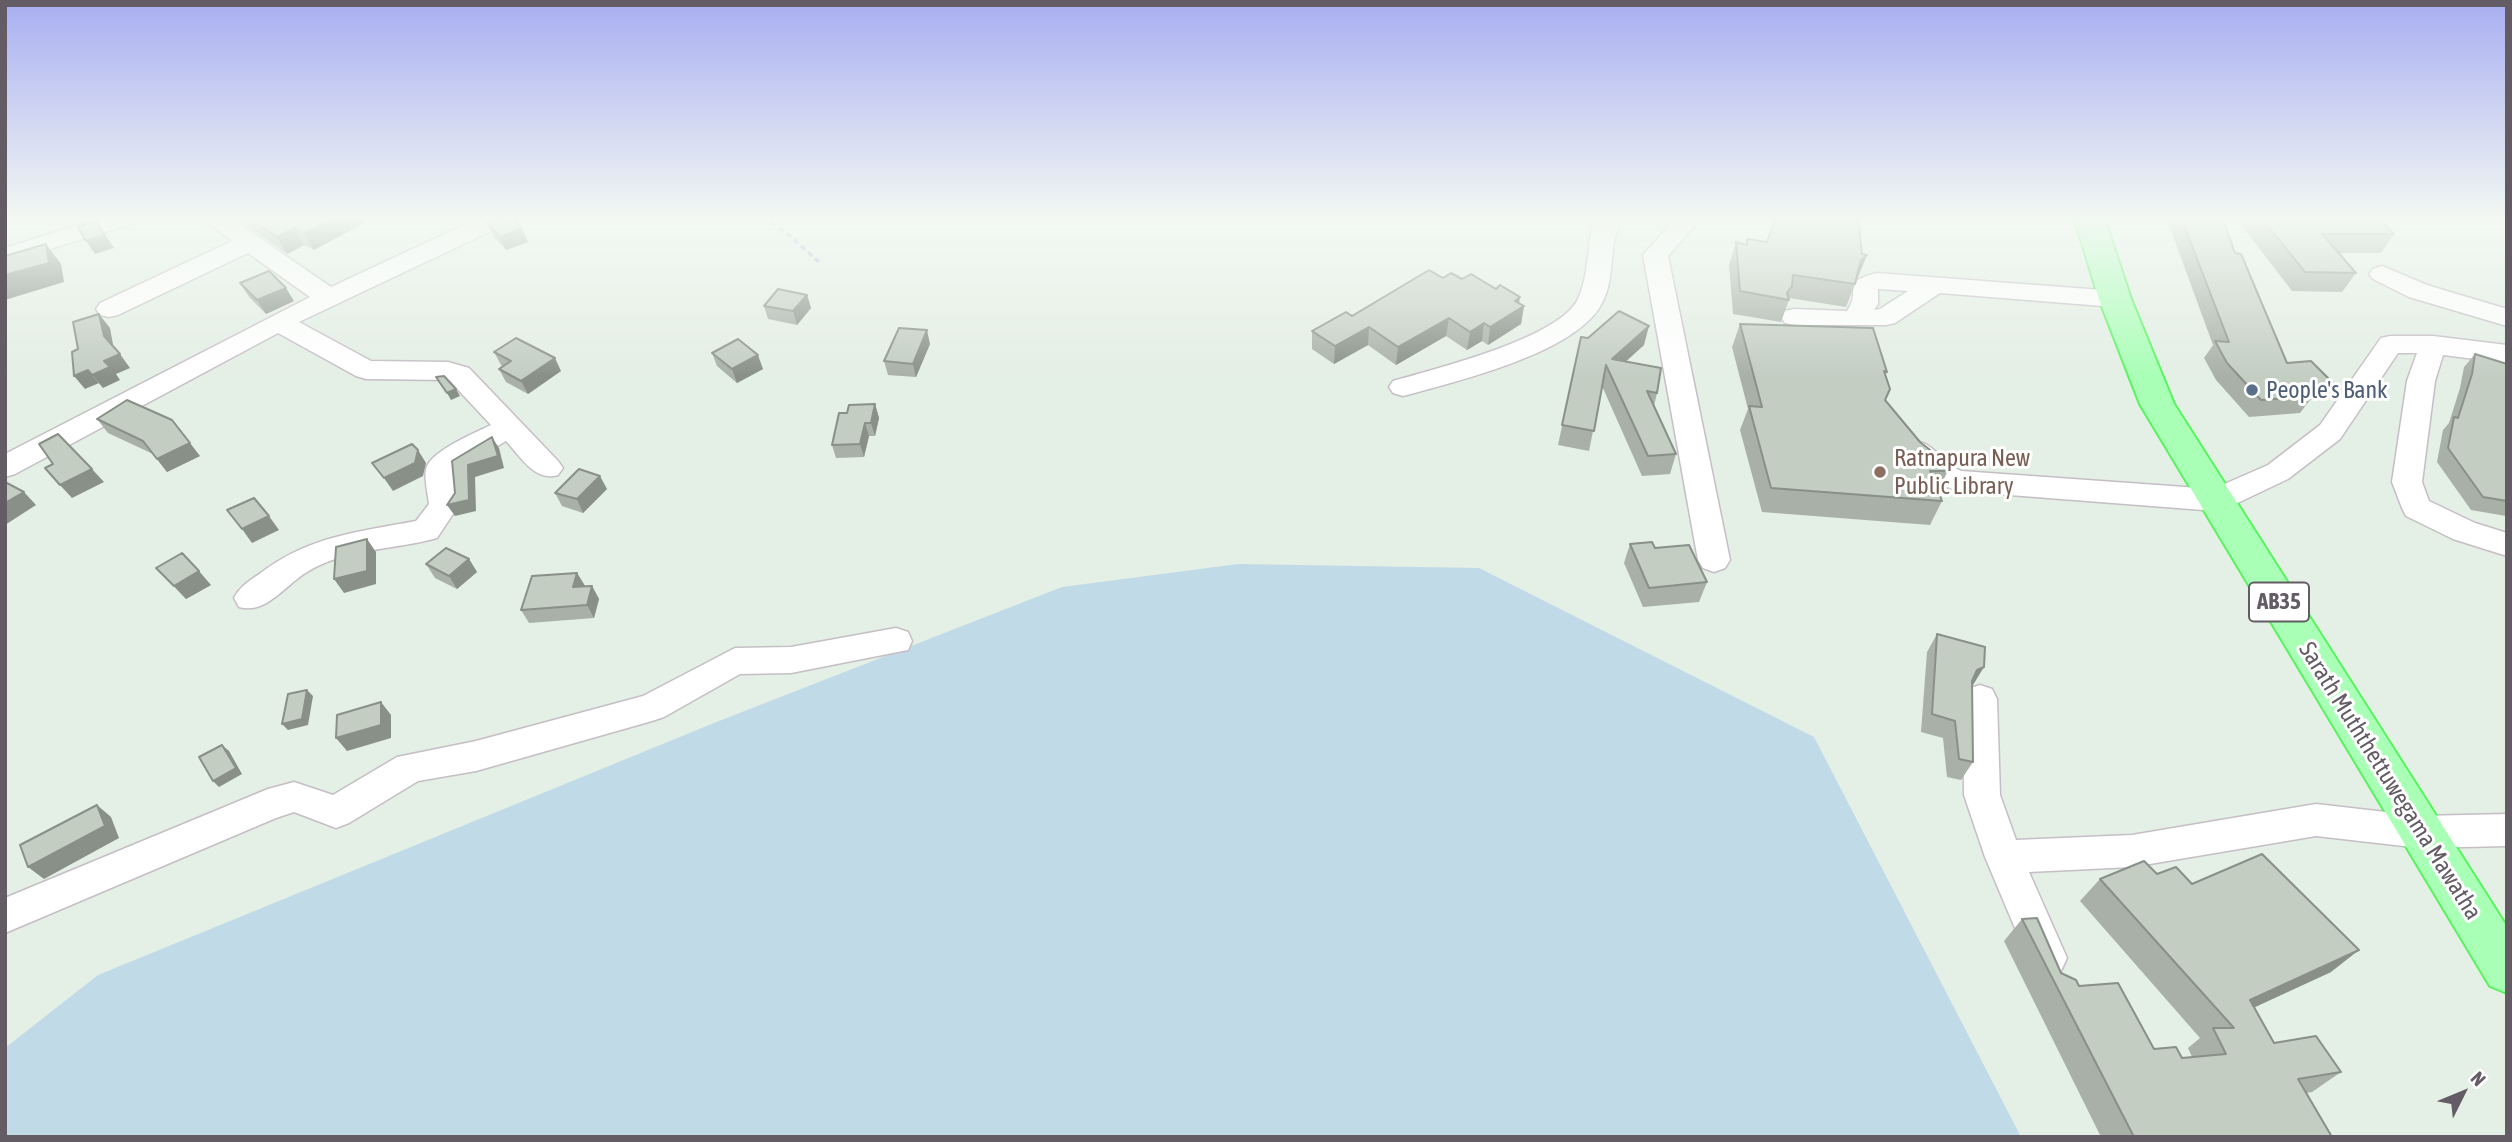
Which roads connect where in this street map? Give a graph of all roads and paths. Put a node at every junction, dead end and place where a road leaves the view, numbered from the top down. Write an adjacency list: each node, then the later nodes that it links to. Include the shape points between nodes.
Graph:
1 (191, 270): 11 (street)
2 (290, 270): 9 (street)
3 (386, 270): 9 (street)
4 (1596, 270): 18 (street, via 1590,302 1578,318 1518,352)
5 (1658, 270): 25 (street)
6 (2106, 270): 10 (main road, Sarath Muththettuwegama Mawatha / AB35)
7 (2382, 274): 13 (street, via 2418,291)
8 (1935, 285): 10 (street); 14 (street, via 1886,317); 14 (street, via 1877,281 1865,285 1865,303)
9 (328, 297): 15 (street)
10 (2115, 299): 23 (main road, Sarath Muththettuwegama Mawatha / AB35, via 2157,404)
11 (110, 309)
12 (1794, 317): 14 (street)
13 (2507, 318)
14 (1855, 319)
15 (278, 322): 19 (street, via 366,370 459,374); 21 (street)
16 (2433, 345): 17 (street); 23 (street, via 2390,344 2330,432 2278,472); 24 (street, via 2421,381 2407,482 2417,509)
17 (2507, 354)
18 (1404, 387)
19 (510, 427): 22 (street); 26 (street, via 449,460 441,469 444,505 426,530 327,549 296,563)
20 (1900, 433): 23 (street, via 1938,473 1958,481)
21 (5, 467)
22 (548, 468)
23 (2216, 500): 30 (main road, Sarath Muththettuwegama Mawatha / AB35)
24 (2507, 545)
25 (1714, 560)
26 (250, 598)
27 (896, 641): 32 (street, via 791,660 735,661 652,707 476,756 410,768 336,812 294,797 268,805)
28 (1980, 699): 31 (street, via 1982,795)
29 (2507, 830): 30 (street)
30 (2421, 832): 31 (street, via 2316,820 2132,852); 33 (main road, Sarath Muththettuwegama Mawatha / AB35)
31 (2004, 857): 34 (street)
32 (5, 916)
33 (2507, 970)
34 (2057, 980)

